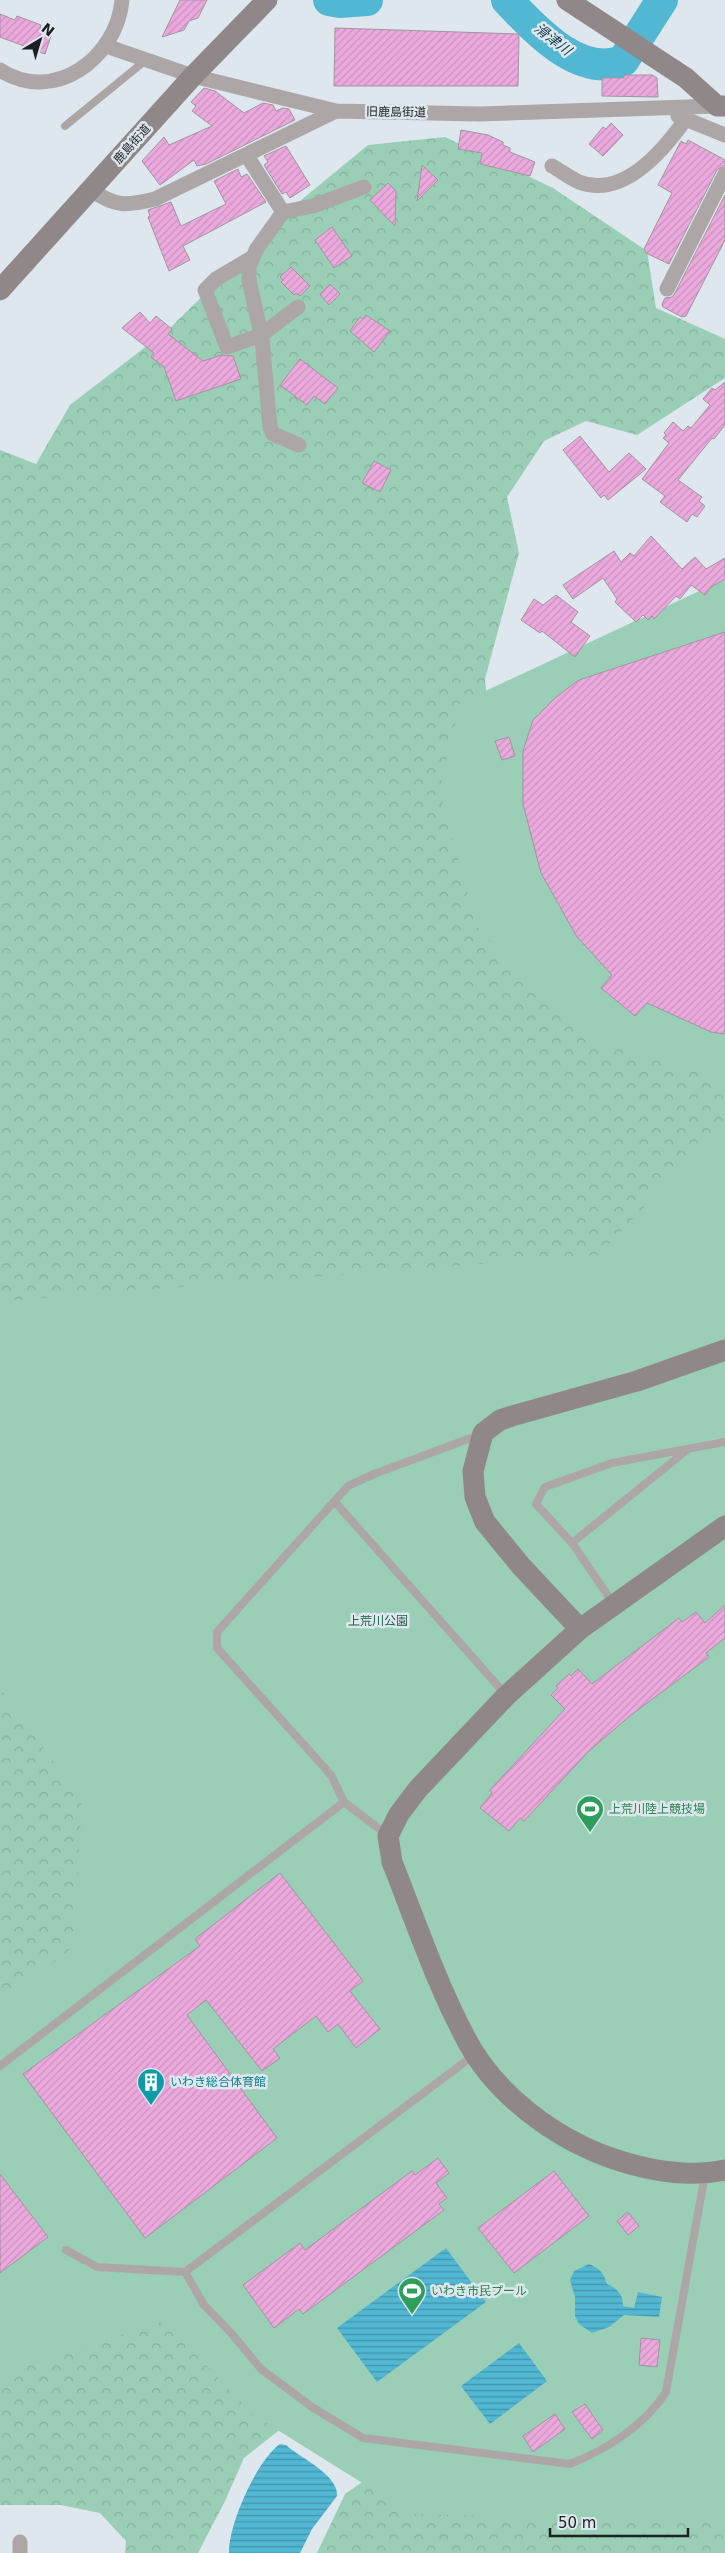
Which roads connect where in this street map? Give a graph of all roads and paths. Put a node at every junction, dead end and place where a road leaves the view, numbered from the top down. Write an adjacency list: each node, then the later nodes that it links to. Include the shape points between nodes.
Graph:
1 (122, 0): 4 (street)
2 (267, 0): 7 (street, 鹿島街道)
3 (567, 0): 8 (street, via 686,78)
4 (106, 46): 5 (street); 6 (street, via 94,60 75,73 61,77 24,80)
5 (146, 60): 7 (street); 12 (lane)
6 (0, 70)
7 (193, 76): 10 (street); 18 (street, 鹿島街道)
8 (721, 106): 9 (street, 旧鹿島街道)
9 (667, 109): 10 (street, 旧鹿島街道, via 479,114); 11 (street)
10 (336, 111): 14 (street, 旧鹿島街道)
11 (685, 120): 13 (street); 15 (street, via 647,165 624,178 602,184 579,182)
12 (65, 126)
13 (725, 135)
14 (247, 156): 18 (street, 旧鹿島街道, via 172,192 135,204 110,203); 19 (street)
15 (552, 166)
16 (725, 174): 21 (street)
17 (364, 187): 19 (street, via 313,206)
18 (91, 190): 22 (street, 鹿島街道)
19 (283, 212): 20 (street)
20 (253, 257): 24 (street, via 249,280); 24 (street, via 216,279 205,290 227,347)
21 (667, 289)
22 (0, 290)
23 (298, 307): 24 (street)
24 (261, 335): 25 (street, via 270,426 273,434)
25 (299, 445)
26 (725, 1350): 27 (street, via 637,1381 506,1418)
27 (483, 1433): 30 (lane, via 348,1486); 34 (street, via 473,1471 475,1497 485,1522)
28 (725, 1442): 29 (lane)
29 (688, 1449): 32 (lane); 32 (lane, via 612,1463 545,1487 536,1504)
30 (335, 1502): 35 (lane); 36 (lane, via 217,1632 217,1648 332,1775)
31 (725, 1526): 33 (street)
32 (572, 1543): 33 (lane)
33 (613, 1603): 34 (street)
34 (580, 1629): 35 (street)
35 (506, 1696): 37 (street, via 418,1789 399,1814)
36 (344, 1802): 37 (lane); 39 (lane)
37 (388, 1836): 38 (street, via 392,1862 465,2038)
38 (476, 2054): 40 (street, via 491,2075 522,2106 558,2135 640,2168 684,2174); 42 (lane)
39 (0, 2066)
40 (715, 2172): 42 (lane, via 666,2392 655,2409 614,2441 589,2457 570,2464 363,2438 312,2407 261,2369 204,2305)
41 (66, 2250): 42 (lane, via 96,2267)
42 (185, 2272)

